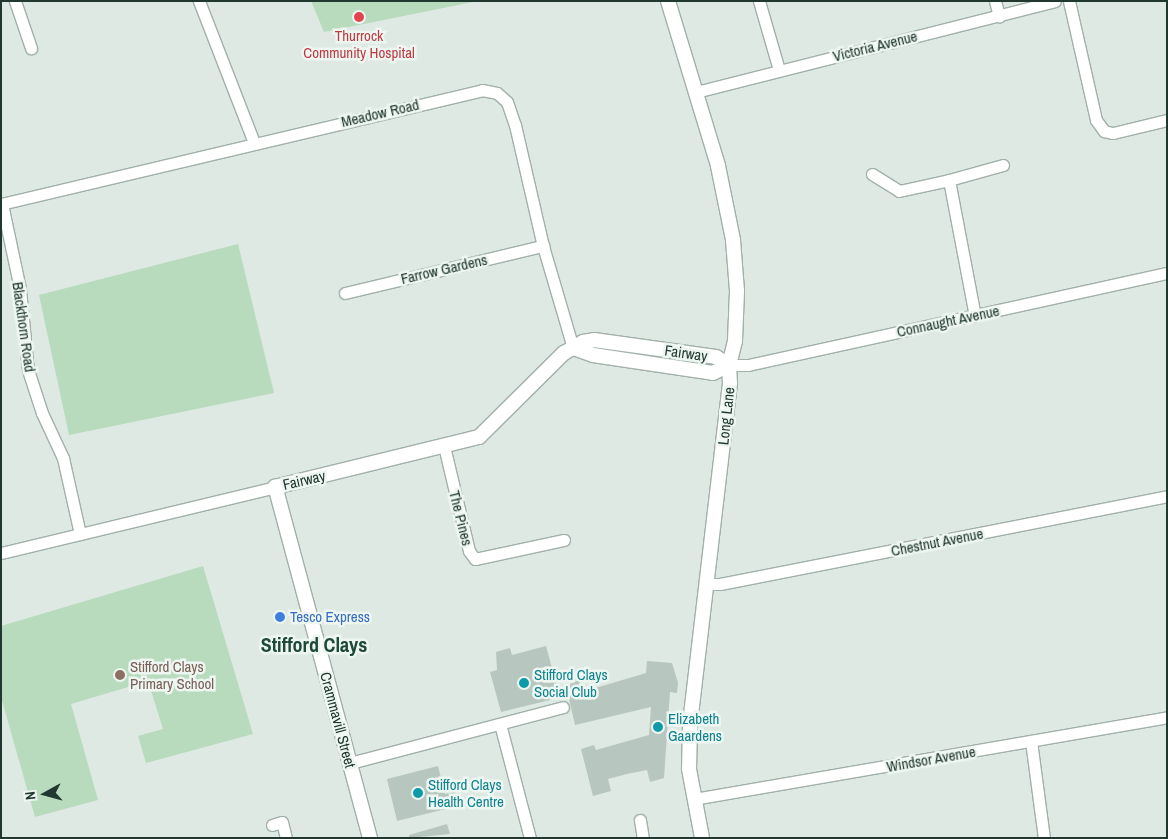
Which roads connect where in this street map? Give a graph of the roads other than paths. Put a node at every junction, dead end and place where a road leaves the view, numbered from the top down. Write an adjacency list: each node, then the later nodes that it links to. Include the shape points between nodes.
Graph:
1 (15, 1): 9 (street)
2 (199, 1): 13 (street)
3 (668, 1): 11 (street, Long Lane)
4 (759, 1): 10 (street)
5 (995, 1): 8 (street)
6 (1055, 1): 8 (street, Victoria Avenue)
7 (1069, 1): 12 (street, via 1096,120 1104,130 1113,133)
8 (999, 16): 10 (street, Victoria Avenue)
9 (31, 48)
10 (779, 70): 11 (street, Victoria Avenue)
11 (696, 92): 23 (street, Long Lane, via 718,166 733,240 736,320)
12 (1167, 120)
13 (254, 143): 17 (street, Meadow Road); 18 (street, Meadow Road, via 482,90 497,93 507,102 515,126)
14 (1003, 165): 16 (street)
15 (872, 174): 16 (street, via 899,191)
16 (949, 180): 21 (street)
17 (2, 204): 27 (street, Blackthorn Road, via 20,290 28,370 42,413 63,458)
18 (543, 246): 20 (street, Farrow Gardens); 22 (street, Meadow Road)
19 (1167, 273): 21 (street, Connaught Avenue)
20 (345, 293)
21 (975, 316): 23 (street, Connaught Avenue, via 748,365)
22 (573, 348): 23 (street, Fairway, via 593,355 714,373); 24 (street, Fairway, via 558,358 480,437)
23 (729, 365): 30 (street, Long Lane, via 730,383)
24 (444, 446): 25 (street, Fairway); 28 (street, The Pines, via 469,551 475,559)
25 (275, 487): 27 (street, Fairway); 35 (street, Crammavill Street)
26 (1167, 496): 30 (street, Chestnut Avenue, via 720,584)
27 (80, 534): 29 (street, Fairway)
28 (564, 540)
29 (1, 553)
30 (706, 584): 36 (street, Long Lane, via 690,735)
31 (563, 707): 33 (street)
32 (1167, 718): 34 (street, Windsor Avenue)
33 (500, 724): 35 (street); 41 (street)
34 (1031, 741): 36 (street, Windsor Avenue); 44 (street)
35 (350, 763): 40 (street, Crammavill Street)
36 (694, 799): 43 (street, Long Lane)
37 (640, 820): 42 (street)
38 (272, 825): 39 (street, via 282,822)
39 (286, 838)
40 (370, 838)
41 (530, 838)
42 (643, 838)
43 (702, 838)
44 (1044, 838)

